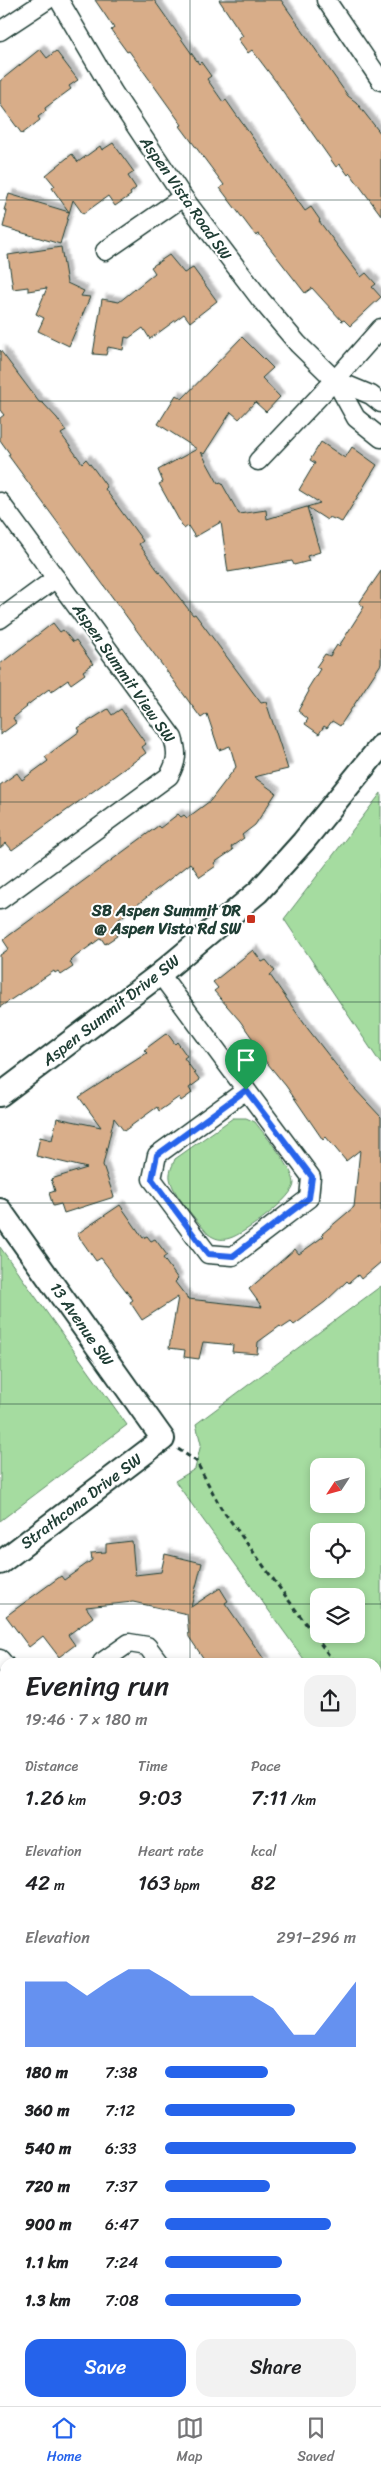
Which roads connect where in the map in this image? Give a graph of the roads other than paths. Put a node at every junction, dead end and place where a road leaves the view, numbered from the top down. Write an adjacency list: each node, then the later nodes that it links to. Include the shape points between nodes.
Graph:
1 (48, 0): 4 (street)
2 (59, 0): 6 (street, Aspen Vista Road SW, via 113,92)
3 (326, 0): 5 (street)
4 (0, 32)
5 (381, 81)
6 (183, 197): 7 (street); 9 (street, Aspen Vista Road SW, via 261,300 298,344)
7 (105, 251)
8 (381, 328): 9 (street)
9 (335, 380): 10 (street, Aspen Vista Road SW, via 371,395); 11 (street, Aspen Vista Road SW, via 356,418); 12 (street)
10 (381, 403)
11 (381, 438)
12 (258, 461)
13 (0, 502): 14 (street, Aspen Summit View SW)
14 (56, 578): 15 (street); 17 (street, Aspen Summit View SW, via 173,738 178,751 176,765 169,776)
15 (0, 619)
16 (381, 746): 18 (street, Aspen Summit Drive SW, via 258,892)
17 (0, 900)
18 (160, 974): 19 (street); 20 (street, Aspen Summit Drive SW)
19 (246, 1090): 19 (street, via 312,1177 309,1198 233,1256 208,1254 152,1179 157,1155)
20 (0, 1095)
21 (0, 1210): 22 (street, 13 Avenue SW)
22 (163, 1439): 23 (street, Strathcona Drive SW)
23 (0, 1563)
24 (108, 1658): 25 (street, via 129,1643 147,1646)
25 (156, 1658)

